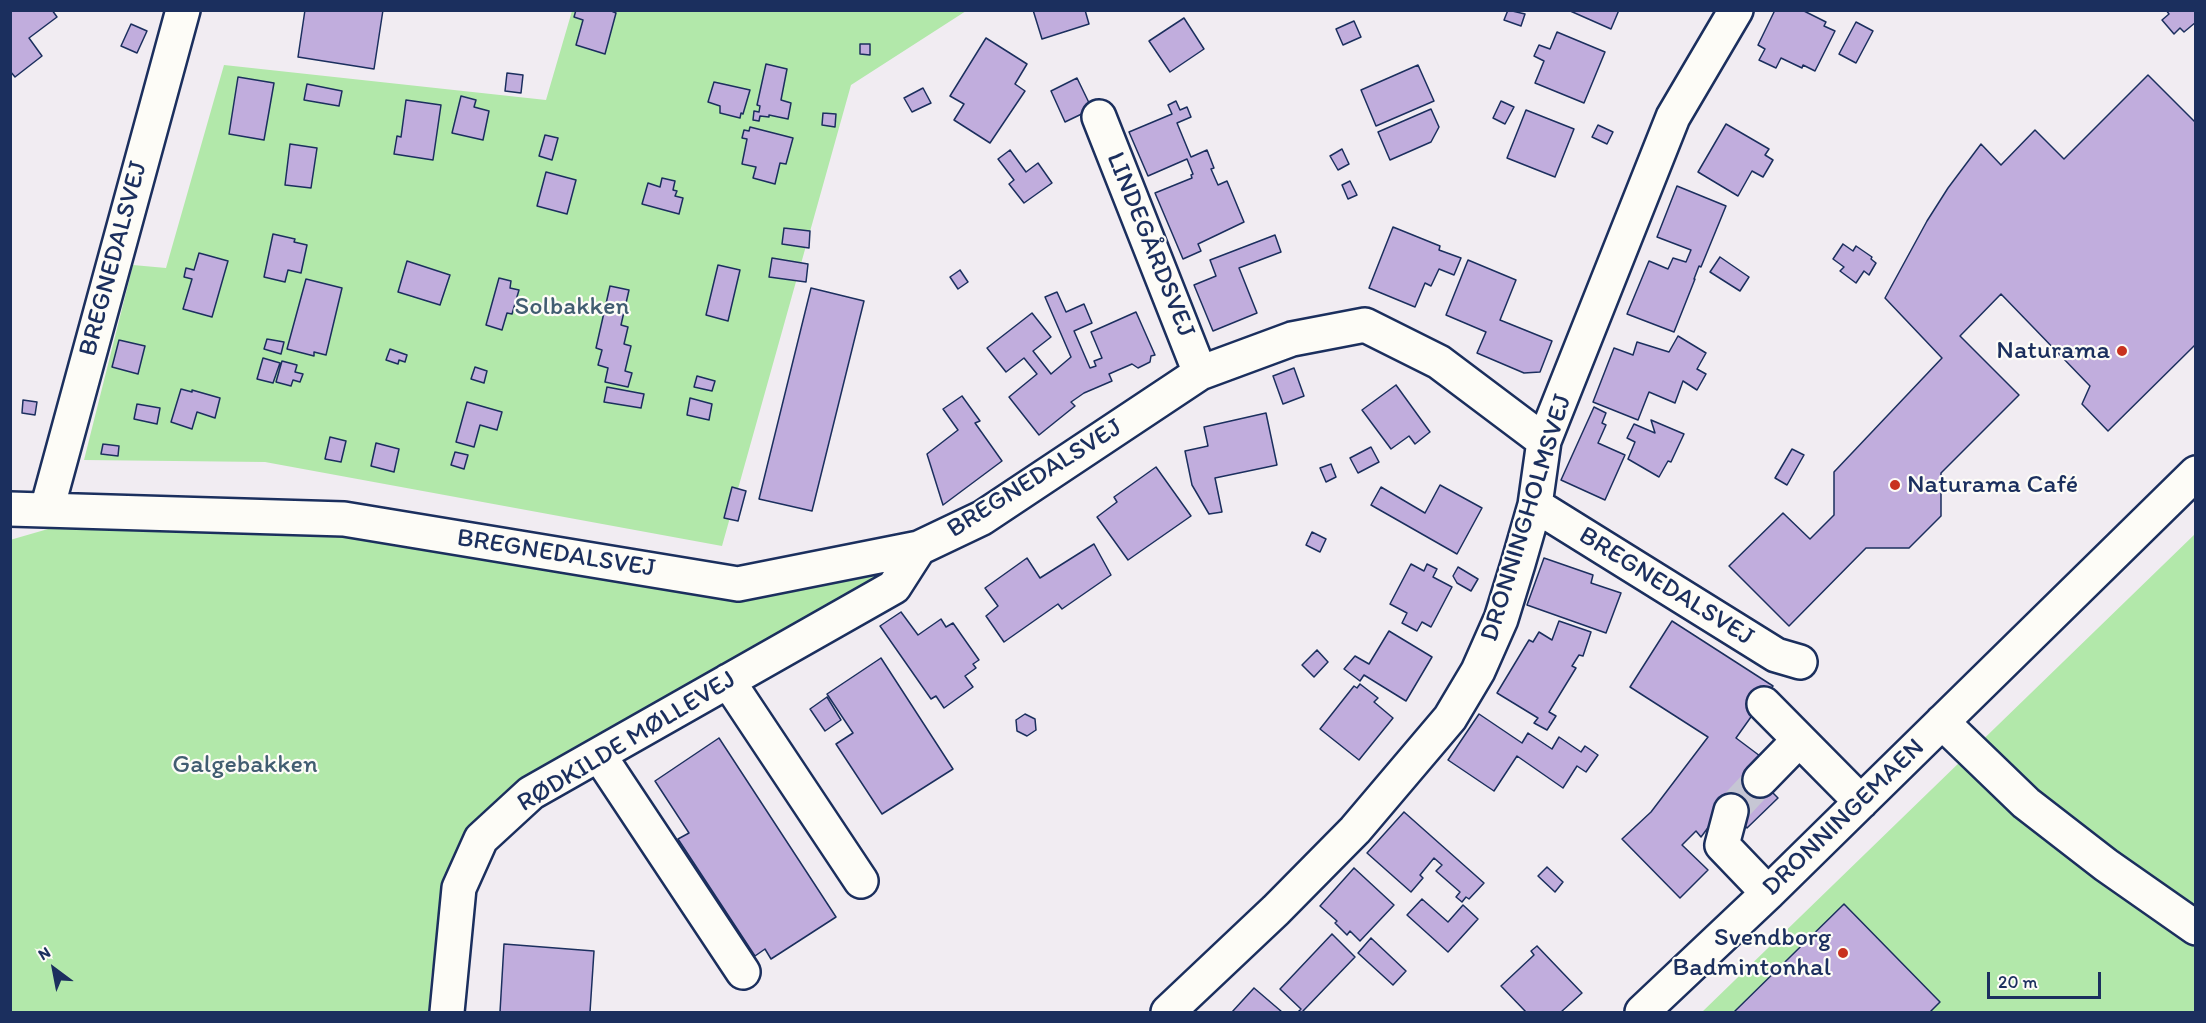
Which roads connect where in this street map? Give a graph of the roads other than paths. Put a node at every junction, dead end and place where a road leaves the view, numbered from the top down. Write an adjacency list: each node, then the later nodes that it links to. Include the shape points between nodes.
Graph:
1 (183, 10): 9 (street, BREGNEDALSVEJ)
2 (1736, 10): 5 (street, DRONNINGHOLMSVEJ, via 1673,117)
3 (1099, 117): 4 (street, LINDEGÅRDSVEJ)
4 (1200, 373): 5 (street, BREGNEDALSVEJ, via 1292,339 1365,325 1439,362); 10 (street, BREGNEDALSVEJ, via 982,518)
5 (1544, 441): 7 (street, DRONNINGHOLMSVEJ)
6 (2196, 473): 14 (street, DRONNINGEMAEN)
7 (1534, 505): 11 (street, BREGNEDALSVEJ, via 1776,655); 25 (street, DRONNINGHOLMSVEJ, via 1501,619 1478,671 1450,718 1355,830)
8 (10, 509): 9 (street, BREGNEDALSVEJ)
9 (47, 509): 10 (street, BREGNEDALSVEJ, via 344,519 738,584)
10 (919, 548): 12 (street, RØDKILDE MØLLEVEJ, via 894,587)
11 (1800, 662)
12 (728, 681): 16 (street, RØDKILDE MØLLEVEJ); 20 (street)
13 (1764, 704): 15 (street)
14 (1942, 722): 18 (street, DRONNINGEMAEN); 22 (street, DRONNINGEMAEN, via 2026,803)
15 (1799, 740): 17 (street); 18 (street)
16 (599, 755): 23 (street); 24 (street, RØDKILDE MØLLEVEJ, via 531,793 481,839 459,888)
17 (1760, 780)
18 (1861, 802): 21 (street, DRONNINGEMAEN)
19 (1731, 811): 21 (street, via 1722,844)
20 (861, 881)
21 (1768, 893): 26 (street, DRONNINGEMAEN)
22 (2196, 928)
23 (743, 972)
24 (447, 1012)
25 (1168, 1012)
26 (1642, 1012)

